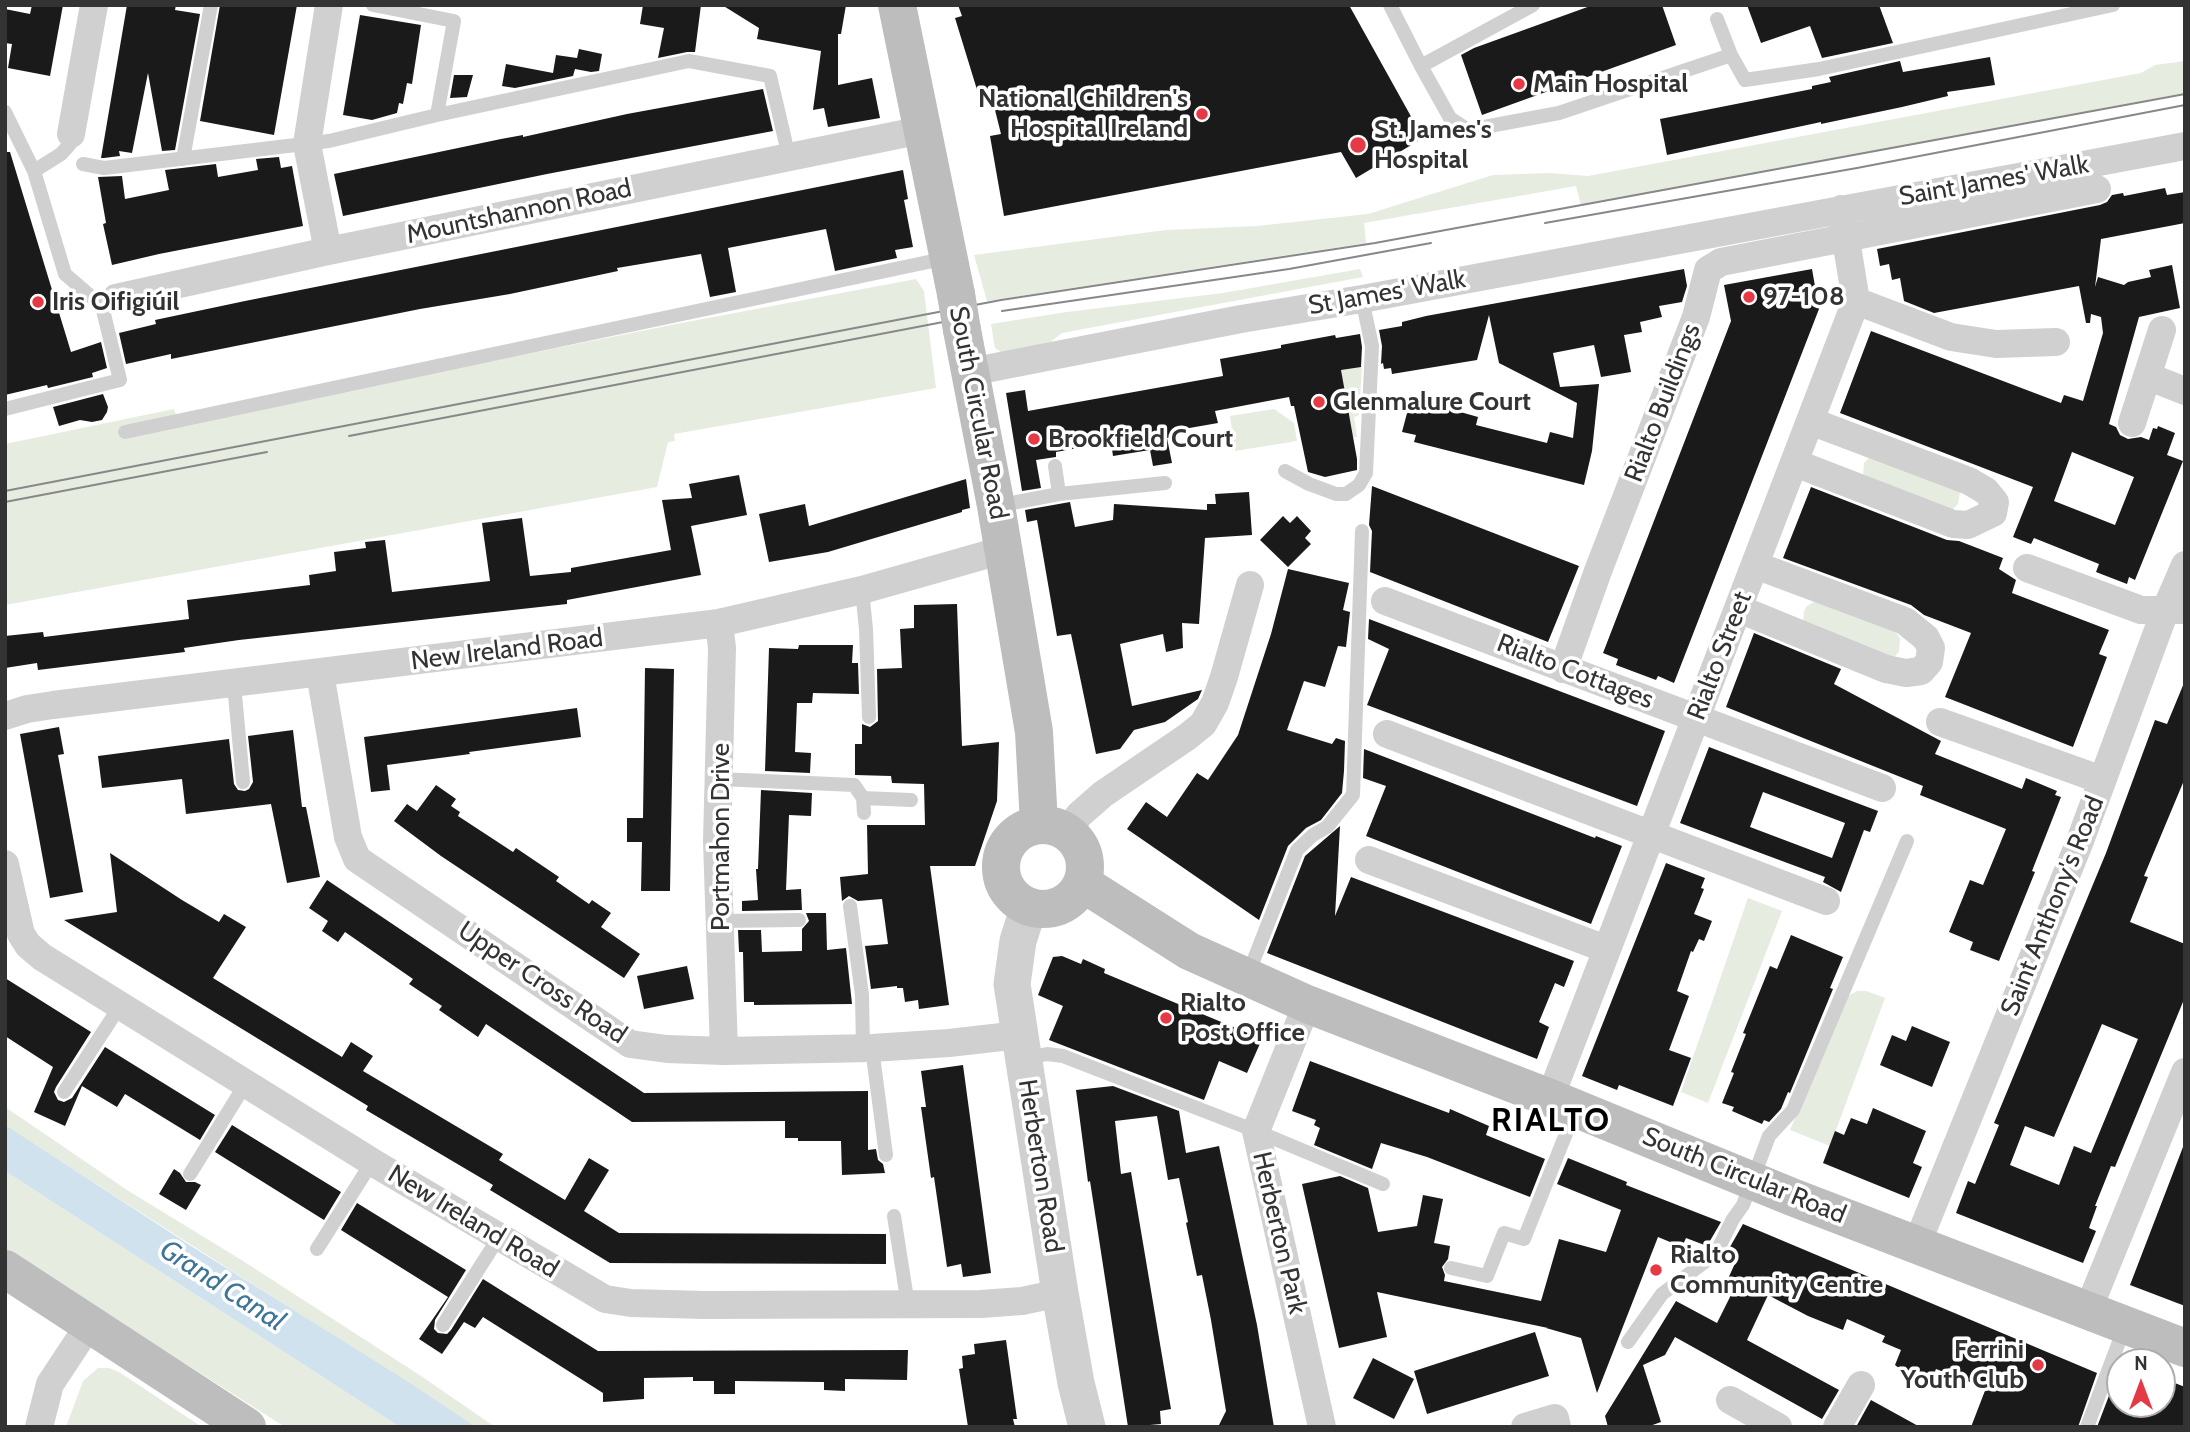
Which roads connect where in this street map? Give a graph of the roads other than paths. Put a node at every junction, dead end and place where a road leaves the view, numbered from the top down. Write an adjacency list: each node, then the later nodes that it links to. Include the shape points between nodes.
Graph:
1 (94, 5): 15 (street)
2 (211, 5): 19 (lane)
3 (329, 5): 16 (street)
4 (373, 5): 13 (lane, via 454,21)
5 (897, 5): 14 (main road, South Circular Road)
6 (1390, 5): 11 (lane)
7 (1533, 5): 11 (lane)
8 (2113, 5): 10 (lane, via 1819,69 1745,80)
9 (1717, 19): 10 (lane)
10 (1731, 55): 11 (lane, via 1559,113 1468,130 1450,118)
11 (1421, 66)
12 (5, 112): 21 (lane)
13 (437, 115): 16 (lane); 18 (lane, via 689,61 770,76)
14 (922, 130): 18 (street, Mountshannon Road); 26 (main road, South Circular Road)
15 (71, 134): 21 (lane, via 61,154)
16 (307, 144): 19 (lane); 25 (street)
17 (2185, 146): 24 (street, Saint James' Walk)
18 (789, 157): 25 (street, Mountshannon Road)
19 (183, 159): 20 (lane, via 104,168)
20 (83, 164)
21 (34, 171): 29 (lane, via 65,274)
22 (2097, 189): 24 (street)
23 (1804, 216): 24 (street, Saint James' Walk); 27 (street, St James' Walk)
24 (1844, 223): 28 (street, Rialto Street); 56 (street, Rialto Buildings, via 1708,270 1696,317)
25 (328, 251): 29 (street, Mountshannon Road)
26 (952, 276): 32 (main road, South Circular Road, bridge); 38 (lane)
27 (1362, 299): 32 (street, St James' Walk); 41 (lane, via 1372,346 1366,473 1359,485 1346,494 1336,494)
28 (1856, 301): 31 (street, via 1951,337 1996,344); 36 (street, Rialto Street)
29 (109, 302): 35 (lane, via 120,380)
30 (2162, 330): 33 (street)
31 (2056, 342)
32 (967, 354): 44 (main road, South Circular Road)
33 (2147, 376): 34 (street); 37 (street)
34 (2185, 391)
35 (5, 409)
36 (1811, 421): 39 (street, Rialto Street); 39 (street, via 1969,481 1986,491 1994,502 1993,513 1968,525 1953,524)
37 (2132, 423)
38 (125, 432)
39 (1795, 463): 47 (street, Rialto Street)
40 (1055, 466): 43 (lane)
41 (1285, 471)
42 (1165, 483): 43 (lane)
43 (1059, 494): 44 (lane)
44 (996, 506): 46 (main road, South Circular Road)
45 (1362, 531): 81 (lane, via 1353,794 1327,827 1297,850)
46 (1003, 550): 51 (street, New Ireland Road); 69 (main road, South Circular Road)
47 (1755, 565): 53 (street, Rialto Street); 53 (street, via 1905,621 1926,638 1929,662 1921,671 1886,669)
48 (2185, 565): 54 (street, Saint Anthony's Road)
49 (2028, 568): 54 (street, via 2141,610)
50 (1250, 585): 69 (street, via 1224,677 1203,724 1079,815)
51 (862, 590): 55 (street, New Ireland Road); 60 (lane)
52 (1385, 601): 56 (street, Rialto Cottages)
53 (1738, 609): 61 (street, Rialto Street)
54 (2175, 611): 65 (street, Saint Anthony's Road)
55 (719, 623): 57 (street, New Ireland Road); 64 (street, Portmahon Drive)
56 (1563, 668): 61 (street, Rialto Cottages)
57 (320, 673): 58 (street, New Ireland Road); 86 (street, Upper Cross Road, via 348,837 357,859 630,1044)
58 (234, 684): 59 (street, New Ireland Road, via 53,705); 66 (lane)
59 (5, 716)
60 (869, 717)
61 (1696, 718): 67 (street, Rialto Cottages); 70 (street, Rialto Street)
62 (1940, 722): 65 (street)
63 (1387, 734): 70 (street)
64 (720, 779): 68 (lane, via 854,785 864,806); 78 (street, Portmahon Drive)
65 (2102, 780): 99 (street, Saint Anthony's Road)
66 (243, 782)
67 (1882, 788)
68 (911, 800)
69 (1053, 828): 74 (main road, via 1082,850); 77 (main road, via 1028,827 1004,850 1006,887)
70 (1652, 835): 75 (street); 80 (street, Rialto Street)
71 (1907, 841): 95 (lane, via 1793,1110 1769,1136)
72 (1370, 860): 80 (street)
73 (5, 864): 83 (street, New Ireland Road, via 17,923 28,945)
74 (1083, 883): 77 (main road, via 1063,904); 81 (main road, South Circular Road, via 1189,951)
75 (1826, 901)
76 (850, 906): 85 (lane)
77 (1029, 906): 84 (street, Herberton Road, via 1012,984)
78 (719, 920): 79 (lane); 86 (street, Portmahon Drive)
79 (799, 920)
80 (1606, 949): 90 (street, Rialto Street)
81 (1246, 978): 82 (main road, South Circular Road)
82 (1307, 1004): 90 (main road, South Circular Road); 91 (street, Herberton Park)
83 (120, 1006): 88 (street, New Ireland Road); 89 (lane)
84 (1021, 1047): 85 (street, Upper Cross Road, via 949,1043); 91 (lane, via 1063,1056); 103 (street, Herberton Road)
85 (867, 1048): 86 (street, Upper Cross Road); 92 (lane)
86 (724, 1051)
87 (2185, 1072): 105 (street)
88 (246, 1083): 93 (street, New Ireland Road); 94 (lane)
89 (64, 1092)
90 (1563, 1104): 95 (main road, South Circular Road); 101 (lane, via 1524,1239 1504,1233 1487,1276)
91 (1256, 1131): 96 (lane); 116 (street, Herberton Park)
92 (886, 1156)
93 (372, 1162): 98 (street, New Ireland Road); 100 (lane)
94 (190, 1174)
95 (1754, 1180): 99 (main road, South Circular Road); 109 (lane, via 1719,1247 1662,1294)
96 (1383, 1184)
97 (894, 1216): 104 (lane)
98 (499, 1237): 104 (street, New Ireland Road, via 605,1299 705,1306); 107 (lane)
99 (1917, 1244): 105 (main road, South Circular Road)
100 (317, 1249)
101 (1451, 1268)
102 (5, 1269): 106 (main road)
103 (1060, 1293): 104 (street, New Ireland Road, via 1022,1301); 115 (street, Herberton Road)
104 (908, 1305)
105 (2088, 1310): 108 (main road, South Circular Road)
106 (89, 1325): 113 (street, via 50,1384); 114 (main road)
107 (443, 1325)
108 (2125, 1325): 110 (main road, South Circular Road); 121 (lane)
109 (1628, 1342)
110 (2185, 1348)
111 (1861, 1385): 120 (street)
112 (1730, 1400): 119 (street)
113 (39, 1427)
114 (247, 1427)
115 (1087, 1427)
116 (1322, 1427)
117 (1525, 1427): 118 (street, via 1555,1418)
118 (1558, 1427)
119 (1778, 1427)
120 (1838, 1427)
121 (2087, 1427)

